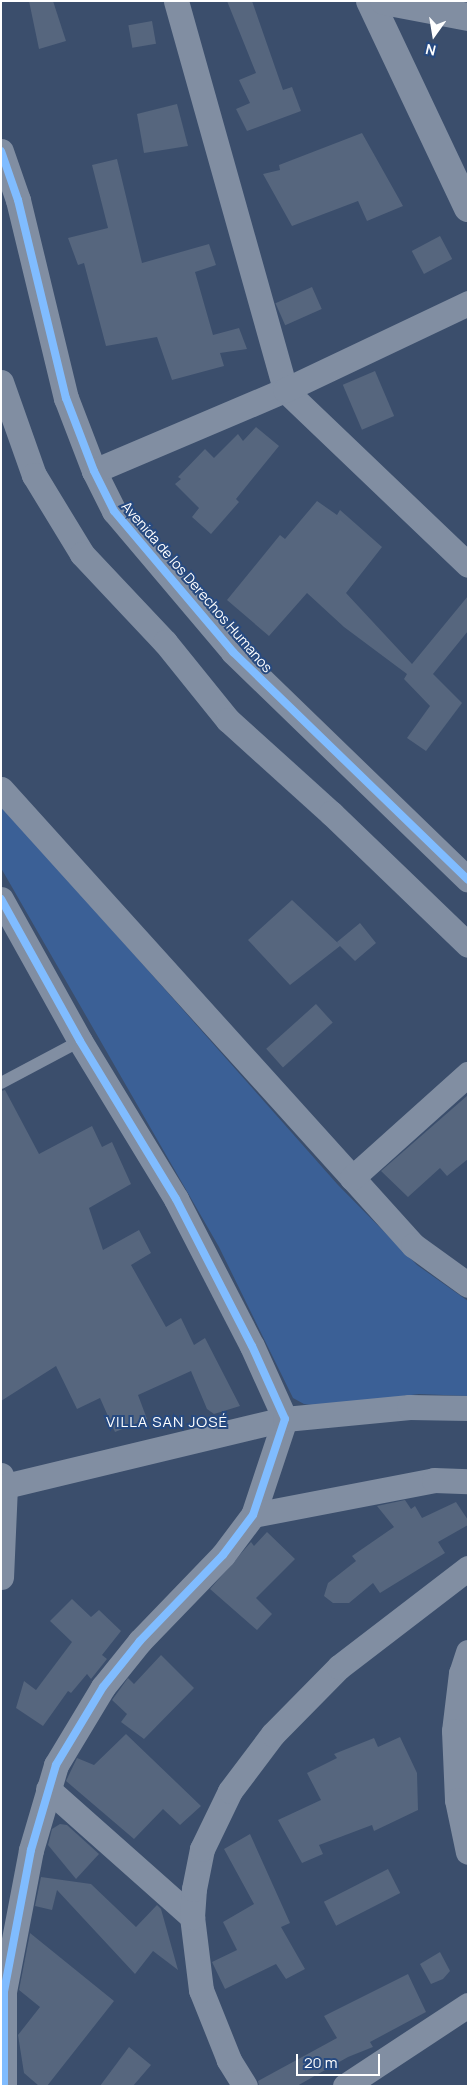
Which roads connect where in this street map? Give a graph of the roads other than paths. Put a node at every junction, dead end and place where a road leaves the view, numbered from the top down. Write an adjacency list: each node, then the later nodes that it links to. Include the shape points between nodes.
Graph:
1 (176, 1): 9 (street)
2 (370, 1): 6 (street)
3 (384, 1): 4 (street)
4 (468, 17)
5 (1, 151): 10 (street, Avenida de los Derechos Humanos, via 18,200 66,398)
6 (468, 208)
7 (468, 303): 9 (street)
8 (1, 382): 15 (street, via 34,475 82,554 165,642 228,720 331,813)
9 (285, 390): 10 (street); 11 (street)
10 (94, 471): 13 (street, Avenida de los Derechos Humanos, via 114,511 233,652)
11 (468, 565)
12 (1, 789): 19 (street)
13 (468, 880)
14 (1, 899): 16 (street)
15 (468, 946)
16 (80, 1042): 18 (lane); 22 (street, via 176,1199 252,1346)
17 (468, 1074): 19 (street)
18 (1, 1082)
19 (352, 1178): 20 (street, via 413,1244)
20 (468, 1285)
21 (468, 1408): 22 (street, via 409,1407)
22 (285, 1419): 24 (street); 25 (street)
23 (468, 1481): 25 (street, via 434,1480)
24 (3, 1483): 27 (street)
25 (253, 1515): 30 (street, via 223,1555 140,1641 103,1688 75,1731)
26 (468, 1568): 32 (street, via 339,1667 273,1734 230,1791 202,1849)
27 (1, 1577)
28 (468, 1652): 29 (street, via 461,1673)
29 (461, 1722): 31 (street, via 457,1800)
30 (48, 1789): 32 (street); 34 (street, via 31,1850 4,1992)
31 (468, 1852)
32 (192, 1917): 35 (street, via 201,1990 229,2060)
33 (468, 2005): 36 (street)
34 (4, 2086)
35 (245, 2086)
36 (345, 2086)

